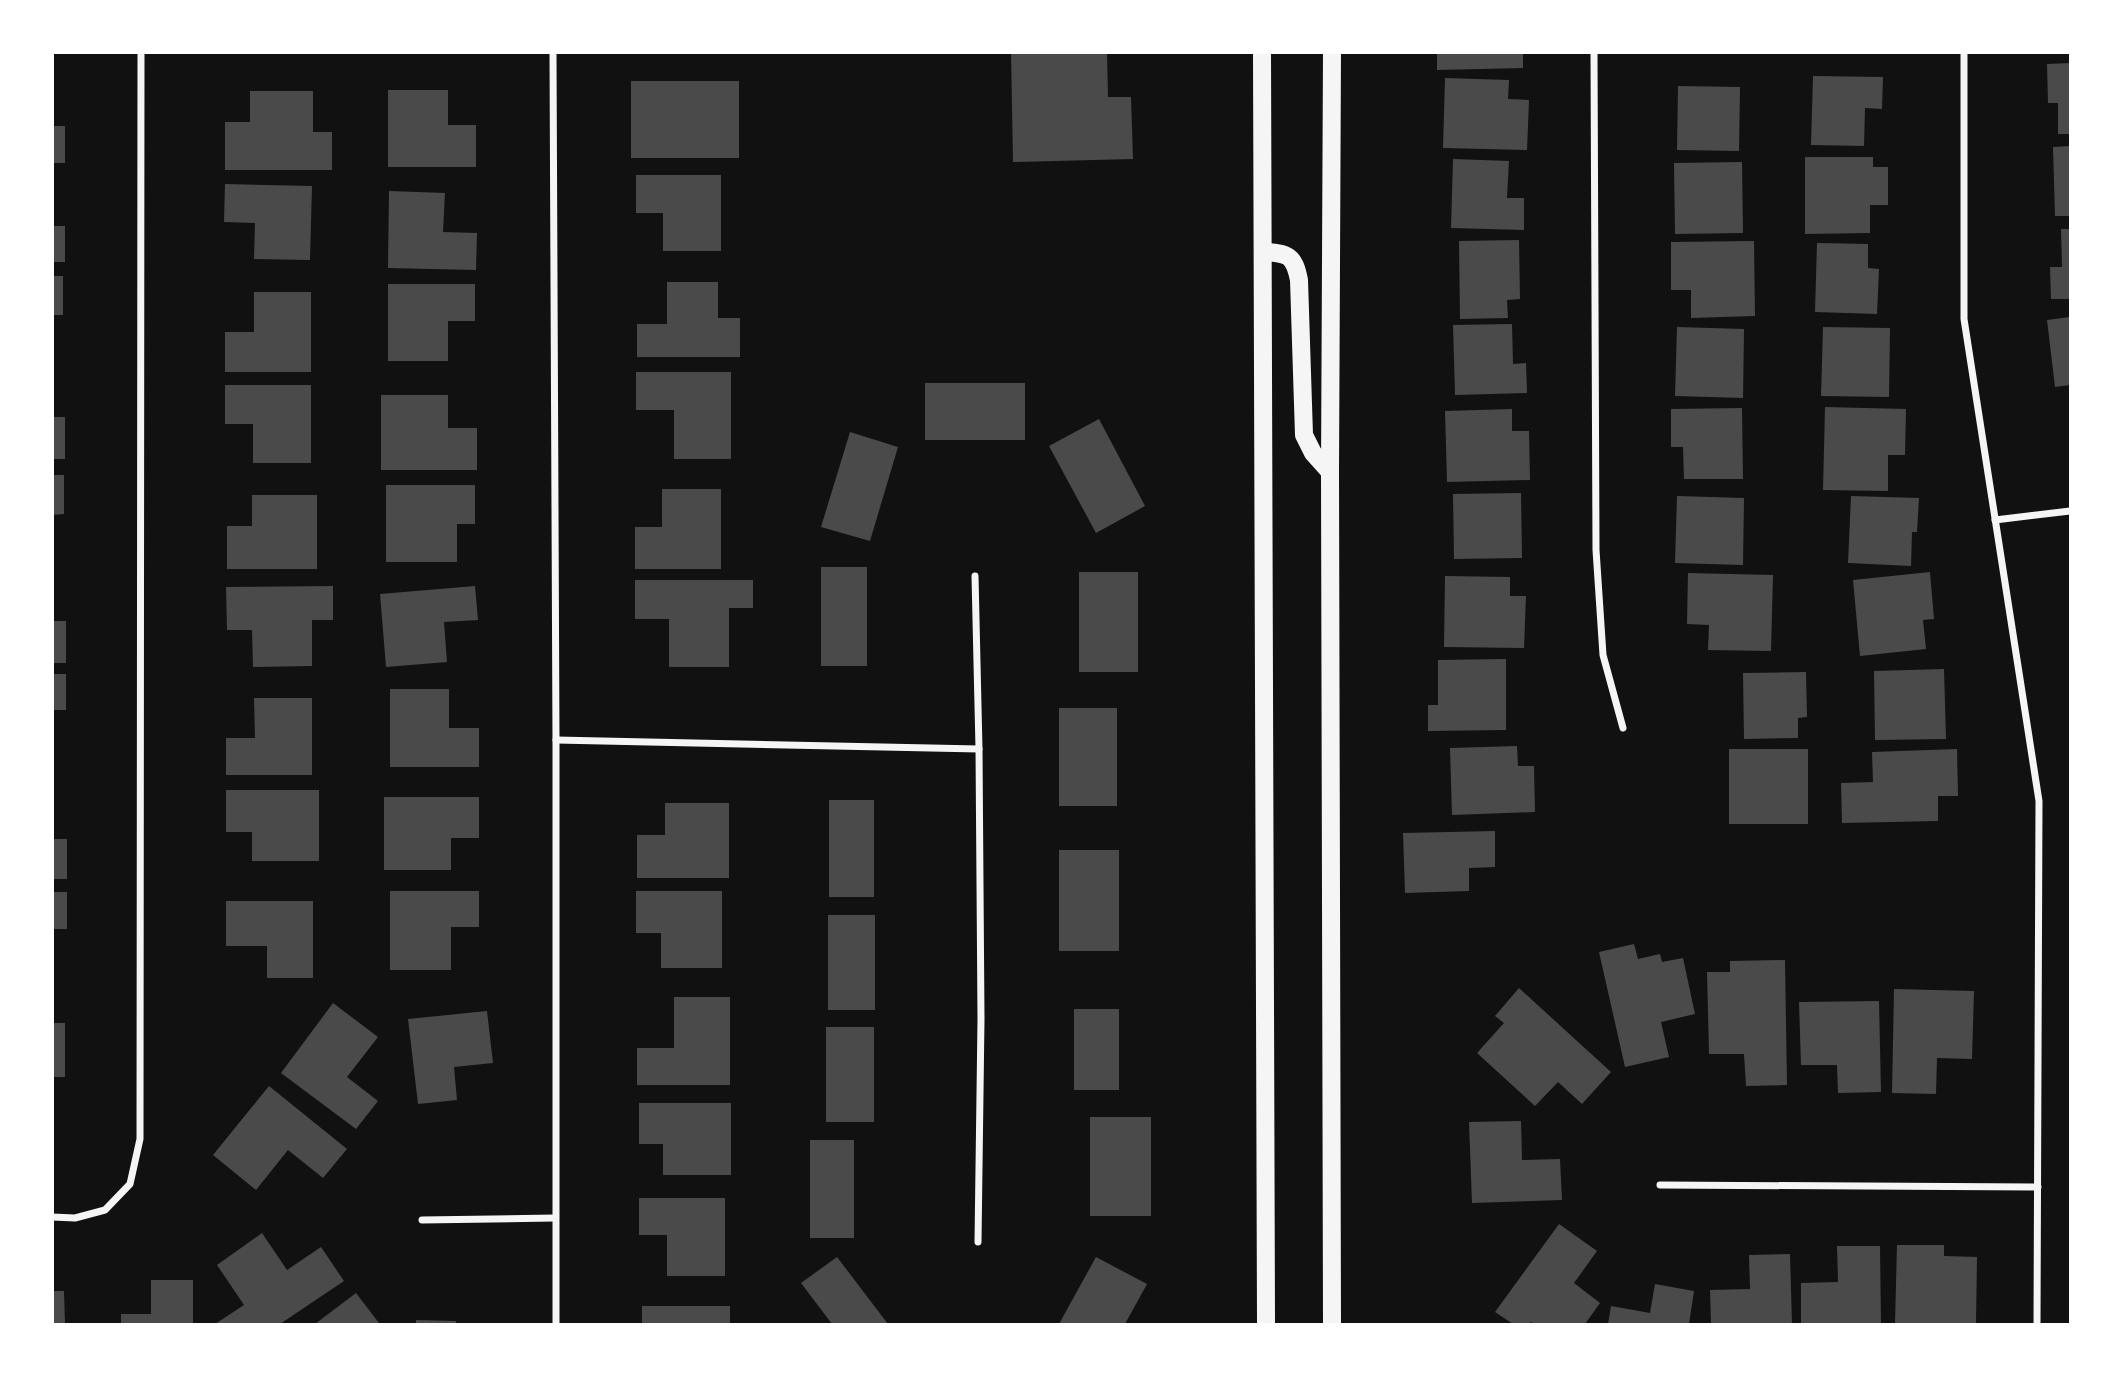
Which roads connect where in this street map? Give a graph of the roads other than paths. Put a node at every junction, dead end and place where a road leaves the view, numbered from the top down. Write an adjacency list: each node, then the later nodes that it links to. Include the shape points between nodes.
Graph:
1 (141, 52): 17 (street, via 140,1139 130,1184 105,1210 75,1218)
2 (553, 52): 13 (street)
3 (1262, 52): 7 (main road)
4 (1332, 52): 8 (main road)
5 (1594, 52): 12 (street, via 1596,550 1603,654)
6 (1964, 52): 10 (street, via 1964,318)
7 (1262, 252): 8 (main road, via 1288,255 1296,264 1304,435); 22 (main road)
8 (1330, 472): 23 (main road)
9 (2070, 511): 10 (street)
10 (1995, 520): 16 (street, via 2039,801)
11 (975, 576): 14 (street)
12 (1623, 729)
13 (556, 740): 14 (street); 18 (street)
14 (979, 749): 20 (street)
15 (1660, 1185): 16 (street)
16 (2038, 1187): 24 (street)
17 (52, 1217)
18 (555, 1218): 19 (street); 21 (street)
19 (422, 1220)
20 (978, 1242)
21 (556, 1325)
22 (1266, 1325)
23 (1332, 1325)
24 (2037, 1325)

